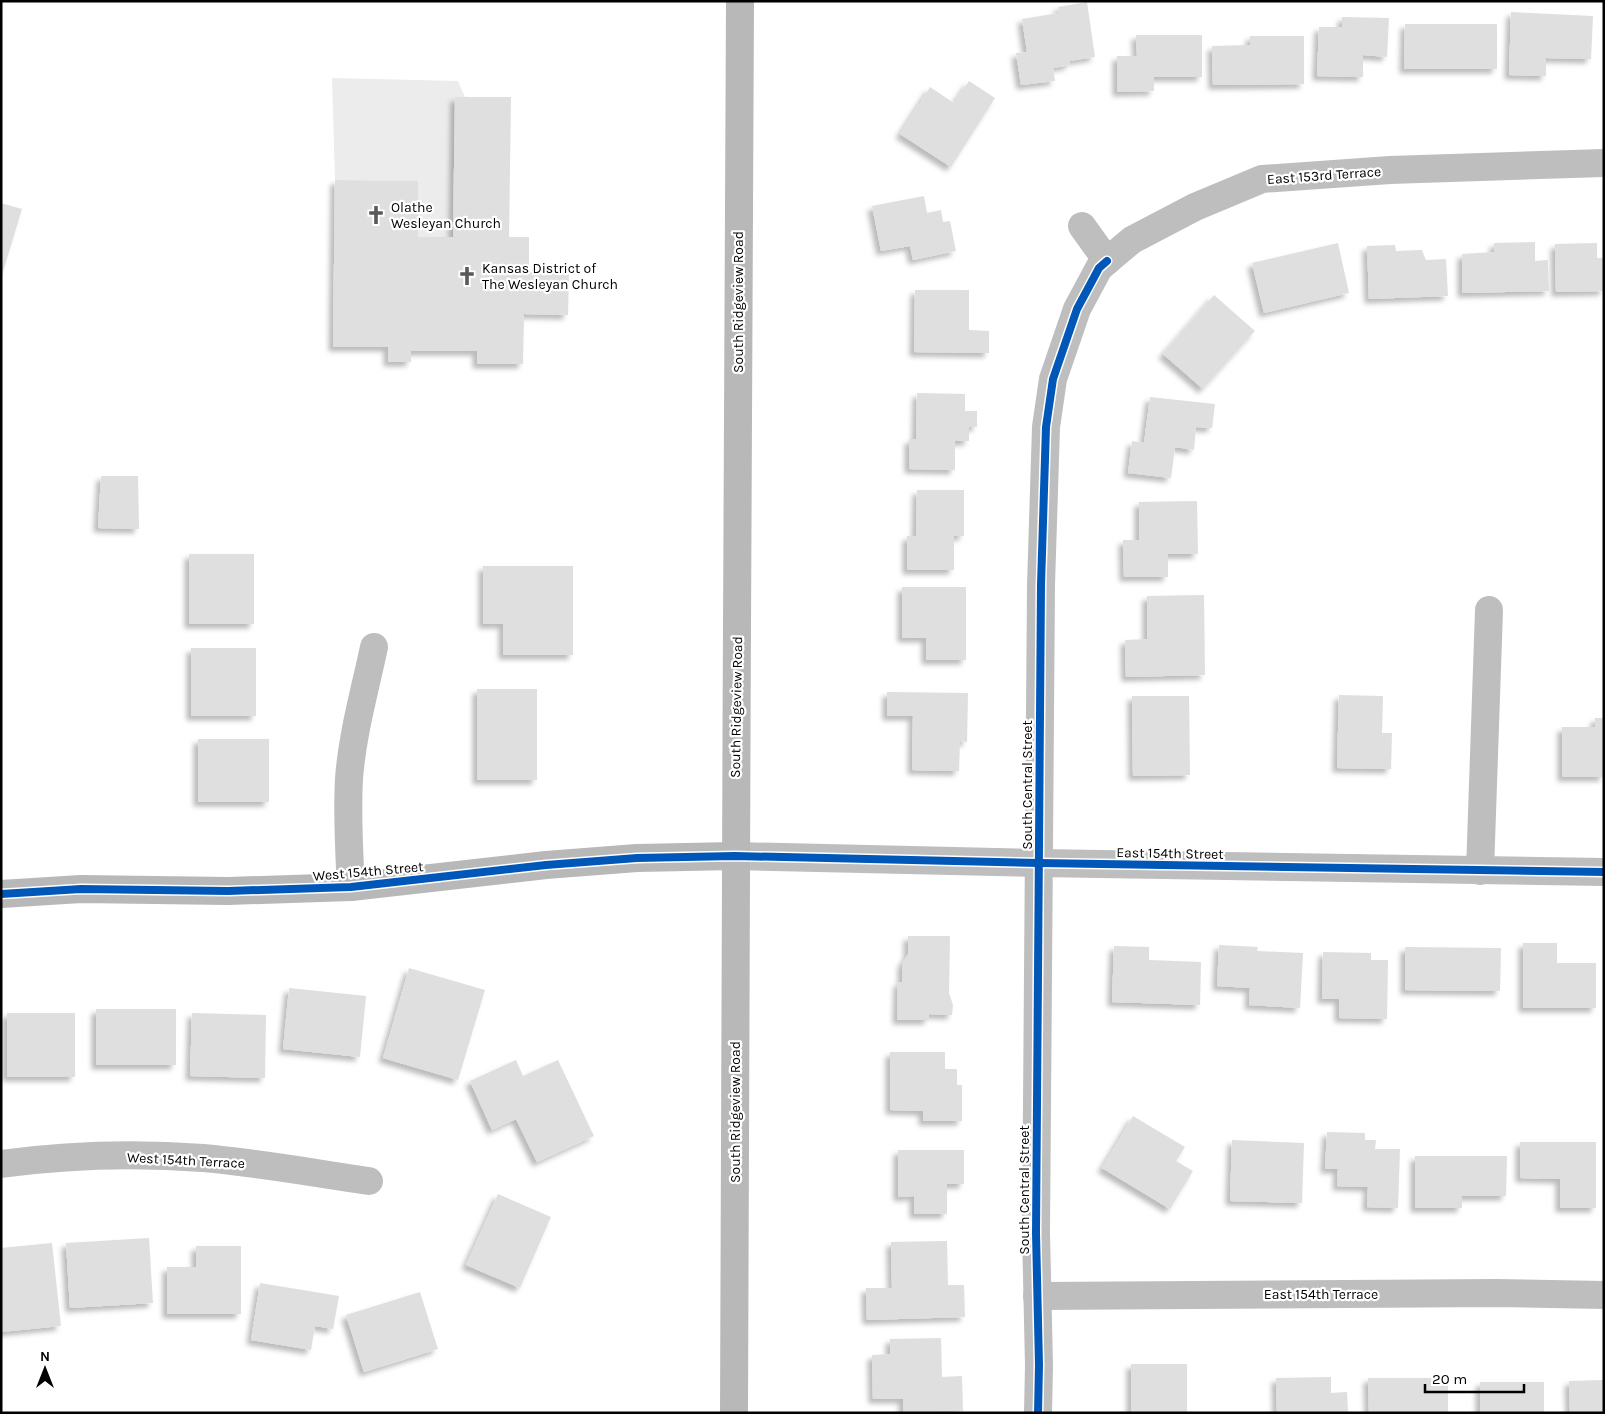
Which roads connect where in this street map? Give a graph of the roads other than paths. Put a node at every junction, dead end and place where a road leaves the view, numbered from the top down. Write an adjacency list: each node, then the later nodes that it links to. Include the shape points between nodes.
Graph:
1 (740, 1): 7 (main road, South Ridgeview Road)
2 (1604, 163): 4 (street, East 153rd Terrace, via 1390,170 1262,179 1195,207 1132,240)
3 (1082, 226): 4 (street)
4 (1107, 261): 8 (street, South Central Street, via 1099,268 1076,309 1053,378 1046,427)
5 (1489, 610): 9 (street)
6 (374, 647): 11 (street, West 154th Street, via 349,779)
7 (735, 856): 8 (street, East 154th Street); 11 (main road, West 154th Street, via 637,858 546,865); 17 (main road, South Ridgeview Road)
8 (1039, 863): 9 (street, East 154th Street); 16 (street, South Central Street)
9 (1480, 871): 10 (street, East 154th Street)
10 (1604, 872)
11 (350, 887): 12 (main road, West 154th Street)
12 (1, 894)
13 (1, 1164): 14 (street, West 154th Terrace, via 88,1156 165,1156 268,1166)
14 (369, 1182)
15 (1604, 1295): 16 (street, East 154th Terrace)
16 (1037, 1296): 18 (street, South Central Street)
17 (734, 1413)
18 (1038, 1413)

